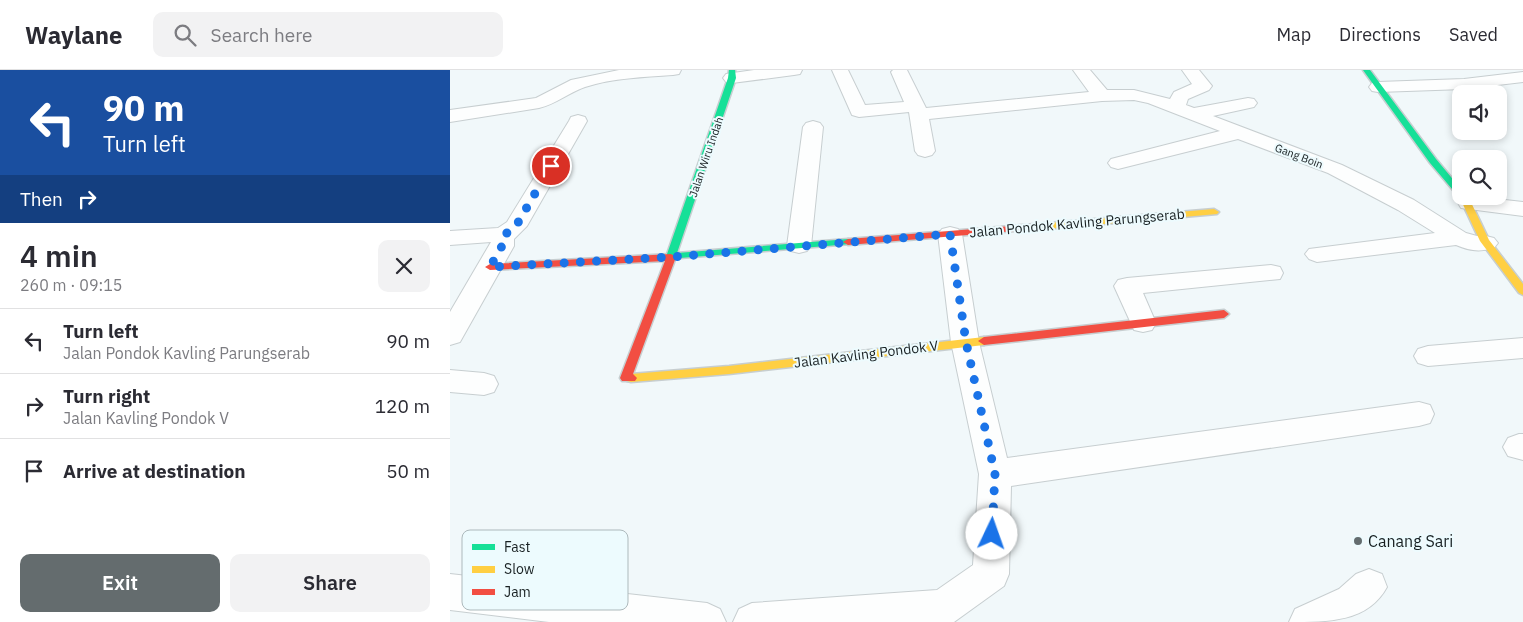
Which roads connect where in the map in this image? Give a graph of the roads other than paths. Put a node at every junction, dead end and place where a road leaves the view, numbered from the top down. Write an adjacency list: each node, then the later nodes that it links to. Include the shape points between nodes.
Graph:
1 (673, 70): 15 (street, via 592,80 574,85 551,100)
2 (794, 70): 8 (street)
3 (840, 70): 13 (street, Gang Boin, via 859,111)
4 (1080, 70): 11 (street)
5 (1190, 70): 14 (street, via 1203,86 1180,96)
6 (1366, 70): 10 (street)
7 (900, 72): 13 (street)
8 (732, 74): 33 (street, Jalan Wiru Indah)
9 (1523, 77): 10 (street, via 1464,84)
10 (1378, 88): 21 (street)
11 (1102, 96): 13 (street, Gang Boin, via 943,113); 14 (street, Gang Boin, via 1134,95)
12 (1248, 103): 14 (street)
13 (918, 110): 19 (street)
14 (1185, 111): 18 (street, Gang Boin)
15 (450, 116)
16 (578, 120): 27 (street, via 516,226)
17 (813, 127): 31 (street)
18 (1237, 133): 20 (street); 29 (street, Gang Boin, via 1335,169 1406,205)
19 (925, 150)
20 (1118, 163)
21 (1452, 183)
22 (1467, 205): 30 (street)
23 (1502, 205): 24 (street)
24 (1523, 209)
25 (1214, 212): 26 (street, Jalan Pondok Kavling Parungserab)
26 (950, 234): 31 (street, Jalan Pondok Kavling Parungserab); 40 (street)
27 (503, 236): 28 (street); 34 (street, via 502,246)
28 (450, 238)
29 (1458, 238): 30 (street, Gang Boin, via 1475,244); 32 (street)
30 (1486, 243): 36 (street)
31 (799, 246): 33 (street, Jalan Pondok Kavling Parungserab)
32 (1317, 254)
33 (671, 257): 34 (street, Jalan Pondok Kavling Parungserab); 40 (street, Jalan Kavling Pondok V, via 626,378 729,370)
34 (490, 267): 39 (street)
35 (1271, 273): 38 (street, via 1127,286)
36 (1523, 290)
37 (1224, 314): 38 (street, Jalan Kavling Pondok V)
38 (1143, 323): 40 (street, Jalan Kavling Pondok V)
39 (450, 335)
40 (966, 342): 46 (street)
41 (1523, 348): 42 (street)
42 (1428, 356)
43 (450, 381): 44 (street)
44 (484, 384)
45 (1419, 414): 46 (street)
46 (995, 474): 49 (street, via 991,574)
47 (1369, 587): 52 (street, via 1352,602)
48 (605, 610): 50 (street)
49 (945, 615): 51 (street)
50 (708, 622)
51 (752, 622)
52 (1308, 622)

